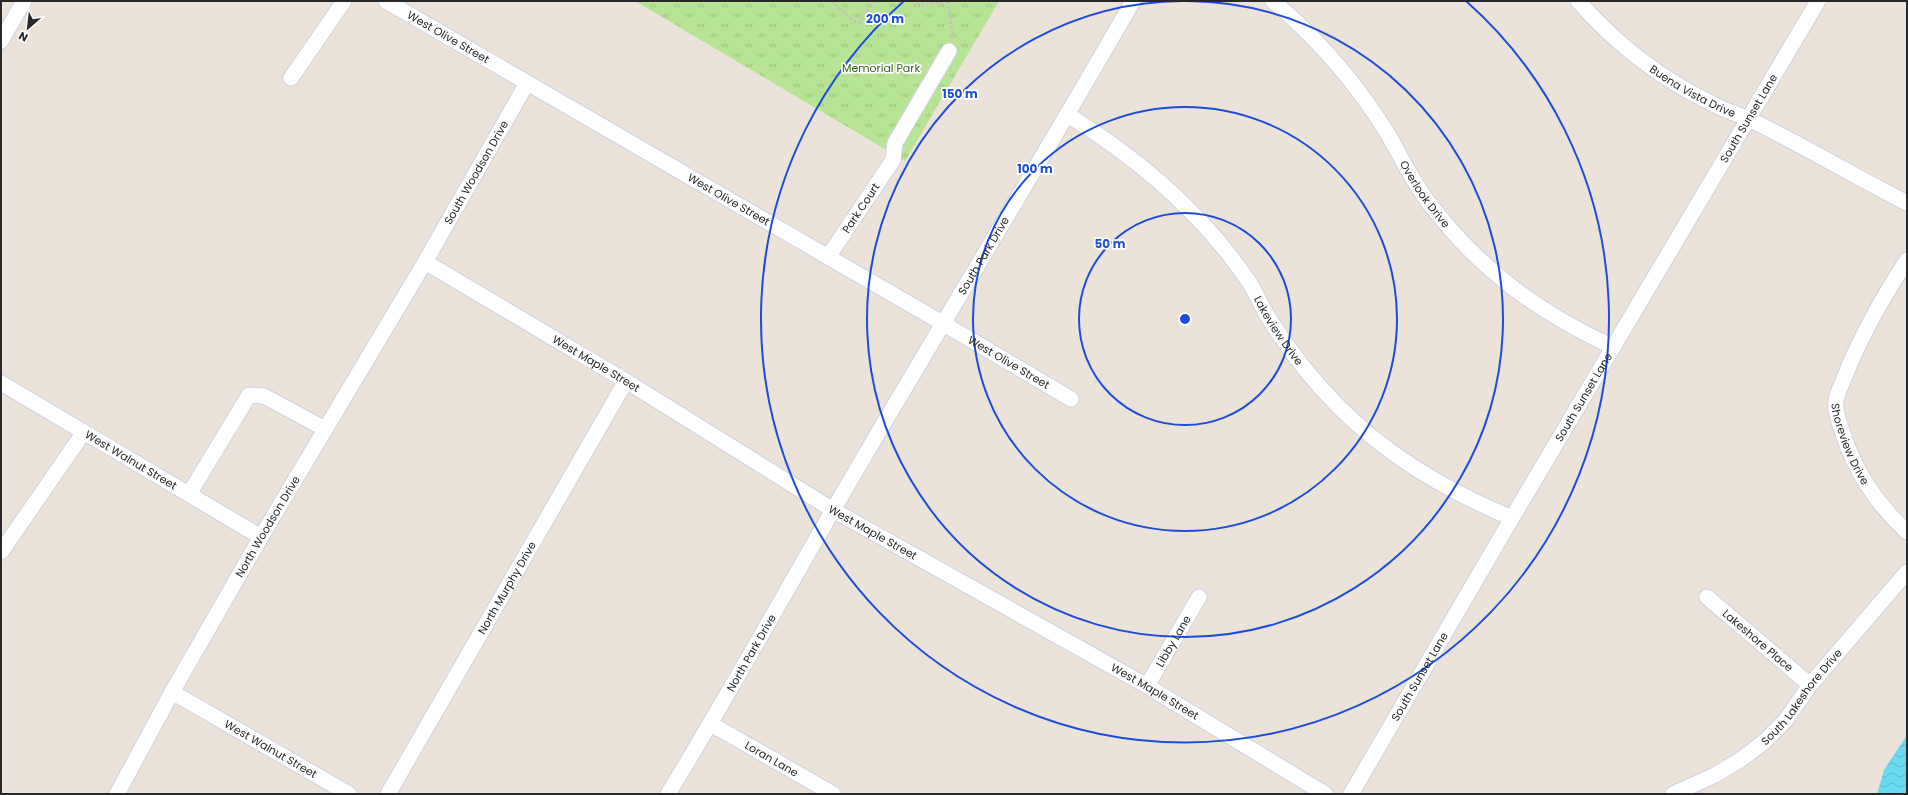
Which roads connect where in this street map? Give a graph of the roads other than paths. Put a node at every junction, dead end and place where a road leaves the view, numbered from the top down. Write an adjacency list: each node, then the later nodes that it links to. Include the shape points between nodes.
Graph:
1 (24, 1): 8 (street)
2 (344, 1): 10 (street)
3 (386, 1): 11 (street, West Olive Street)
4 (1133, 1): 12 (street, South Park Drive)
5 (1273, 1): 19 (street, Overlook Drive, via 1313,38 1362,96 1429,202 1479,260 1545,312)
6 (1578, 1): 13 (street, Buena Vista Drive, via 1620,44 1648,66 1678,86)
7 (1818, 1): 13 (street, South Sunset Lane)
8 (1, 41)
9 (949, 52): 15 (street, Park Court, via 896,143 893,160)
10 (291, 78)
11 (526, 83): 15 (street, West Olive Street); 17 (street, South Woodson Drive)
12 (1068, 115): 18 (street, South Park Drive); 27 (street, Lakeview Drive, via 1098,133 1137,162 1194,214 1250,282 1267,315 1311,376 1369,435 1437,482 1473,502)
13 (1748, 119): 14 (street, Buena Vista Drive); 19 (street, South Sunset Lane)
14 (1907, 204)
15 (828, 257): 18 (street, West Olive Street)
16 (1907, 260): 28 (street, Shoreview Drive, via 1868,325 1835,402 1848,450 1859,473 1889,515)
17 (425, 262): 20 (street, West Maple Street); 23 (street, North Woodson Drive)
18 (944, 324): 22 (street, West Olive Street); 26 (street, South Park Drive)
19 (1613, 347): 27 (street, South Sunset Lane)
20 (626, 381): 26 (street, West Maple Street); 40 (street, North Murphy Drive)
21 (1, 383): 24 (street, West Walnut Street)
22 (1071, 399)
23 (325, 429): 25 (street, via 264,396 249,395); 29 (street, North Woodson Drive)
24 (84, 432): 25 (street, West Walnut Street); 30 (street)
25 (189, 494): 29 (street, West Walnut Street)
26 (833, 510): 35 (street, West Maple Street); 37 (street, North Park Drive)
27 (1512, 518): 44 (street, South Sunset Lane)
28 (1907, 532)
29 (261, 537): 36 (street, North Woodson Drive)
30 (1, 552)
31 (1907, 572): 34 (street, South Lakeshore Drive)
32 (1707, 596): 34 (street, Lakeshore Place)
33 (1199, 597): 35 (street, Libby Lane)
34 (1810, 685): 45 (street, South Lakeshore Drive, via 1784,721 1764,742 1728,768)
35 (1147, 686): 43 (street, West Maple Street)
36 (172, 692): 38 (street, North Woodson Drive); 39 (street, West Walnut Street)
37 (711, 724): 41 (street, North Park Drive); 42 (street, Loran Lane)
38 (117, 794)
39 (349, 794)
40 (388, 794)
41 (668, 794)
42 (833, 794)
43 (1325, 794)
44 (1351, 794)
45 (1673, 794)

